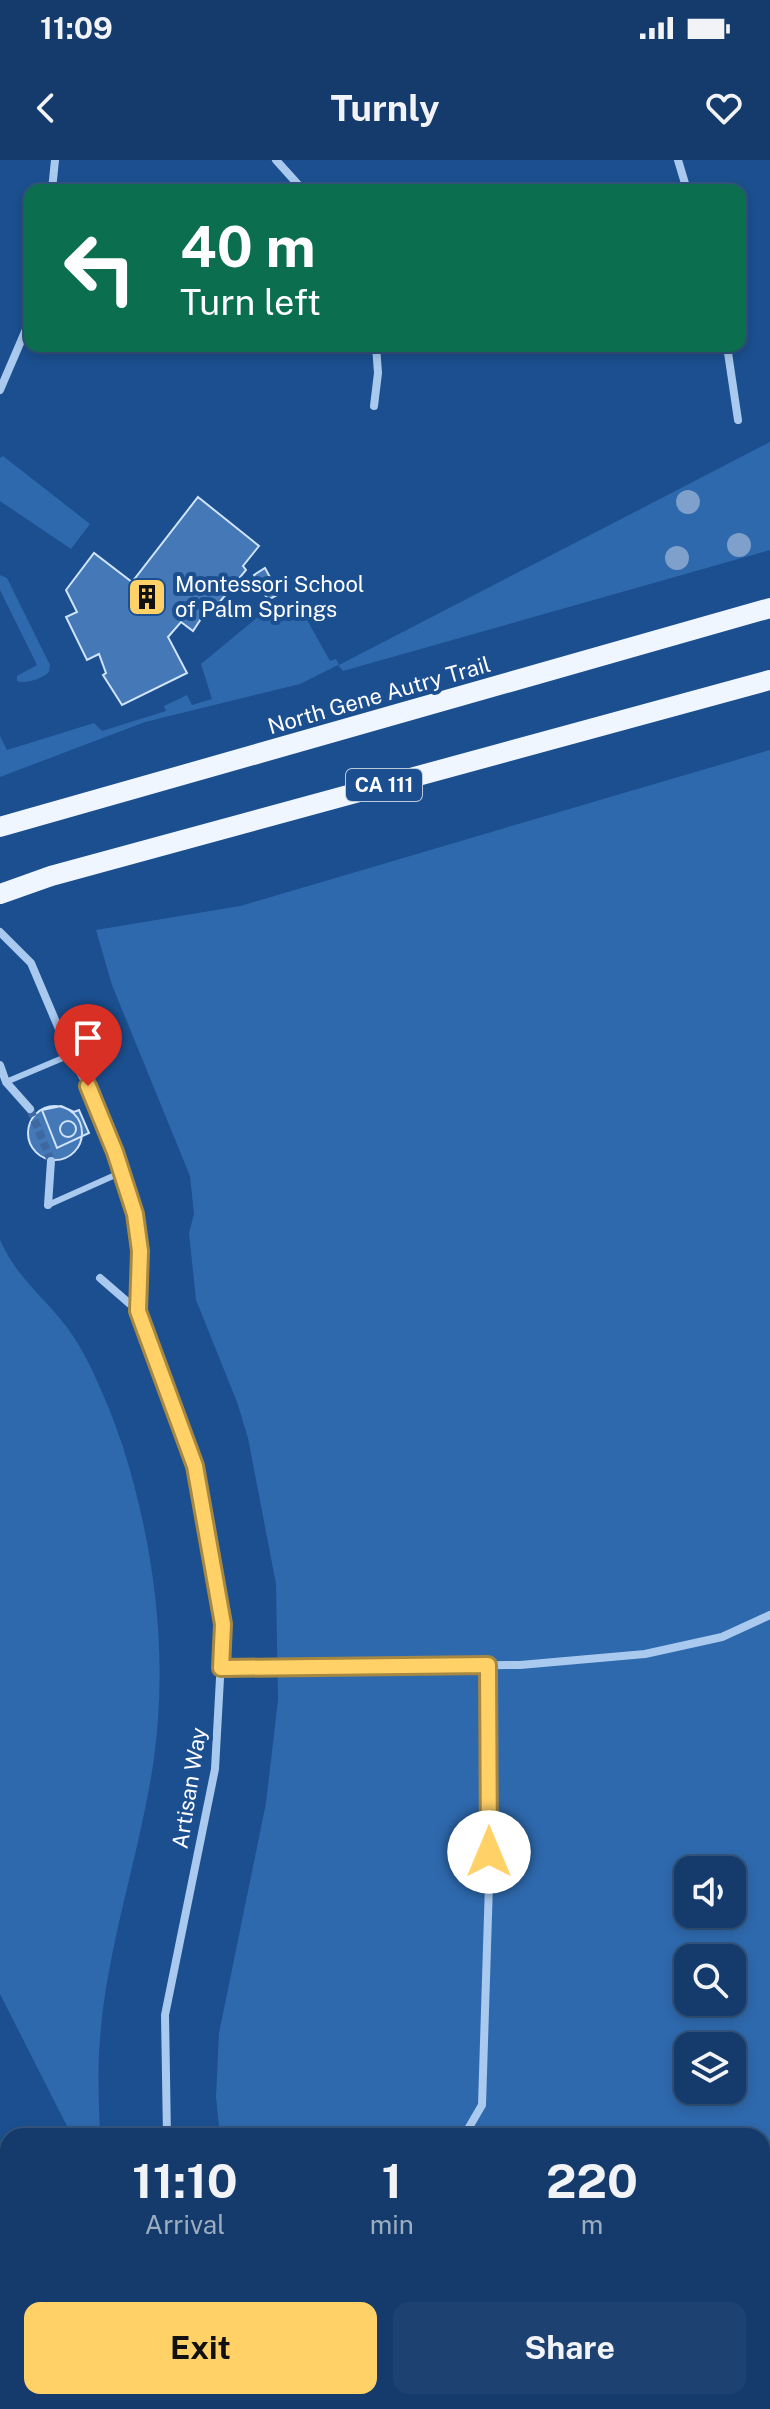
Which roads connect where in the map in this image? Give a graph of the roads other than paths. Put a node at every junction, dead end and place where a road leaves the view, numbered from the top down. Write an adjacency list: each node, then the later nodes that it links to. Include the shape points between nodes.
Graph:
1 (55, 160): 4 (street)
2 (276, 160): 5 (street)
3 (678, 160): 6 (street)
4 (53, 184)
5 (298, 184)
6 (685, 184)
7 (24, 336): 10 (street)
8 (376, 352): 11 (street)
9 (728, 352): 12 (street)
10 (0, 390)
11 (374, 406)
12 (738, 420)
13 (770, 608): 15 (main road, North Gene Autry Trail)
14 (770, 680): 16 (main road, CA 111)
15 (0, 827)
16 (0, 894)
17 (0, 932): 18 (street, Artisan Way, via 31,963)
18 (70, 1055): 20 (lane); 23 (street, Artisan Way)
19 (0, 1065): 20 (street)
20 (6, 1082): 21 (street)
21 (30, 1109)
22 (51, 1161): 24 (street)
23 (122, 1172): 24 (lane); 26 (street, Artisan Way, via 140,1251)
24 (48, 1205)
25 (100, 1278): 26 (street, Artisan Way)
26 (138, 1311): 29 (street, Artisan Way, via 195,1466 223,1624)
27 (770, 1615): 28 (street, via 722,1637 645,1654)
28 (488, 1665): 29 (street); 31 (street, via 482,2105)
29 (221, 1668): 30 (street, Artisan Way, via 215,1769 165,2015)
30 (167, 2128)
31 (469, 2128)

